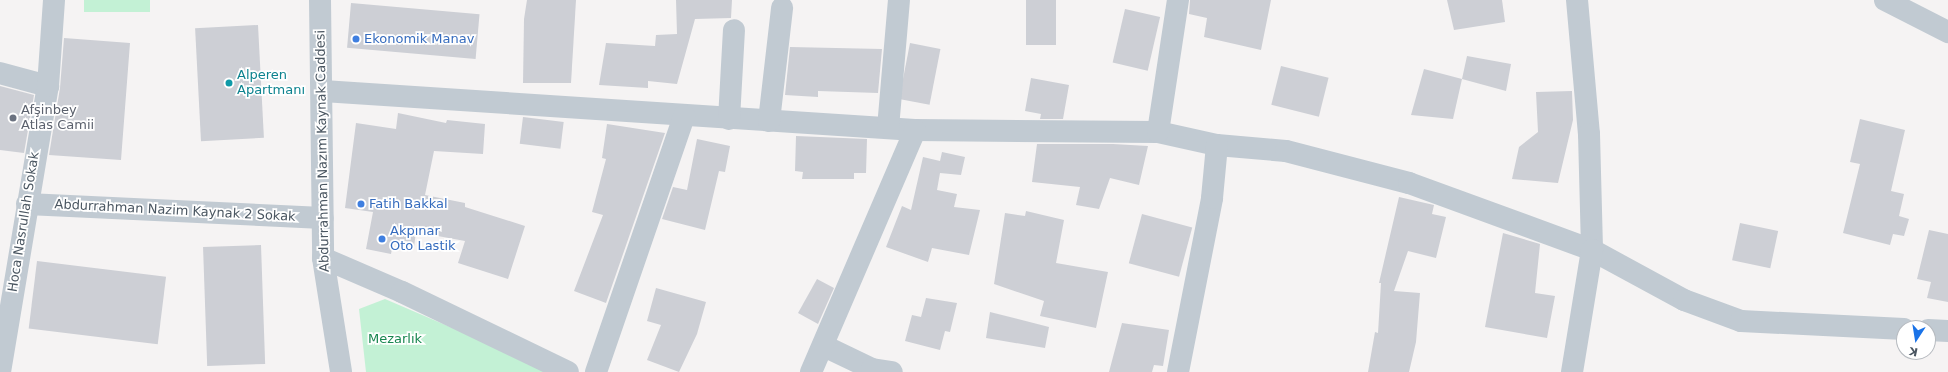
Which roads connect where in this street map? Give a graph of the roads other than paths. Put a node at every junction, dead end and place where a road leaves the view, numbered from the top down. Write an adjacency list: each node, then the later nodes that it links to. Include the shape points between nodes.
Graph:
1 (54, 0): 11 (street, Hoca Nasrullah Sokak)
2 (320, 0): 12 (street, Abdurrahman Nazım Kaynak Caddesi)
3 (899, 0): 16 (street)
4 (1178, 0): 18 (street)
5 (1577, 0): 22 (street, via 1589,134)
6 (1885, 0): 9 (street)
7 (782, 8): 15 (street)
8 (734, 30): 14 (street)
9 (1948, 32)
10 (0, 74): 11 (street)
11 (48, 86): 20 (street, Hoca Nasrullah Sokak)
12 (323, 91): 13 (street); 21 (street, Abdurrahman Nazım Kaynak Caddesi)
13 (684, 116): 14 (street); 31 (street)
14 (729, 119): 15 (street)
15 (769, 122): 16 (street)
16 (888, 128): 17 (street)
17 (914, 130): 18 (street); 27 (street)
18 (1158, 132): 19 (street)
19 (1217, 145): 22 (street, via 1286,151 1408,183); 34 (street, via 1212,198)
20 (27, 204): 21 (street, Abdurrahman Nazim Kaynak 2 Sokak); 28 (street, Hoca Nasrullah Sokak)
21 (323, 218): 23 (street, Abdurrahman Nazım Kaynak Caddesi)
22 (1592, 250): 24 (street, via 1684,300 1741,320); 35 (street)
23 (323, 258): 29 (street, Abdurrahman Nazım Kaynak Caddesi); 30 (street, via 402,292)
24 (1896, 329)
25 (1936, 330): 26 (street)
26 (1948, 331)
27 (824, 346): 32 (street); 33 (street, via 872,369)
28 (0, 372)
29 (341, 372)
30 (568, 372)
31 (596, 372)
32 (811, 372)
33 (892, 372)
34 (1178, 372)
35 (1572, 372)

